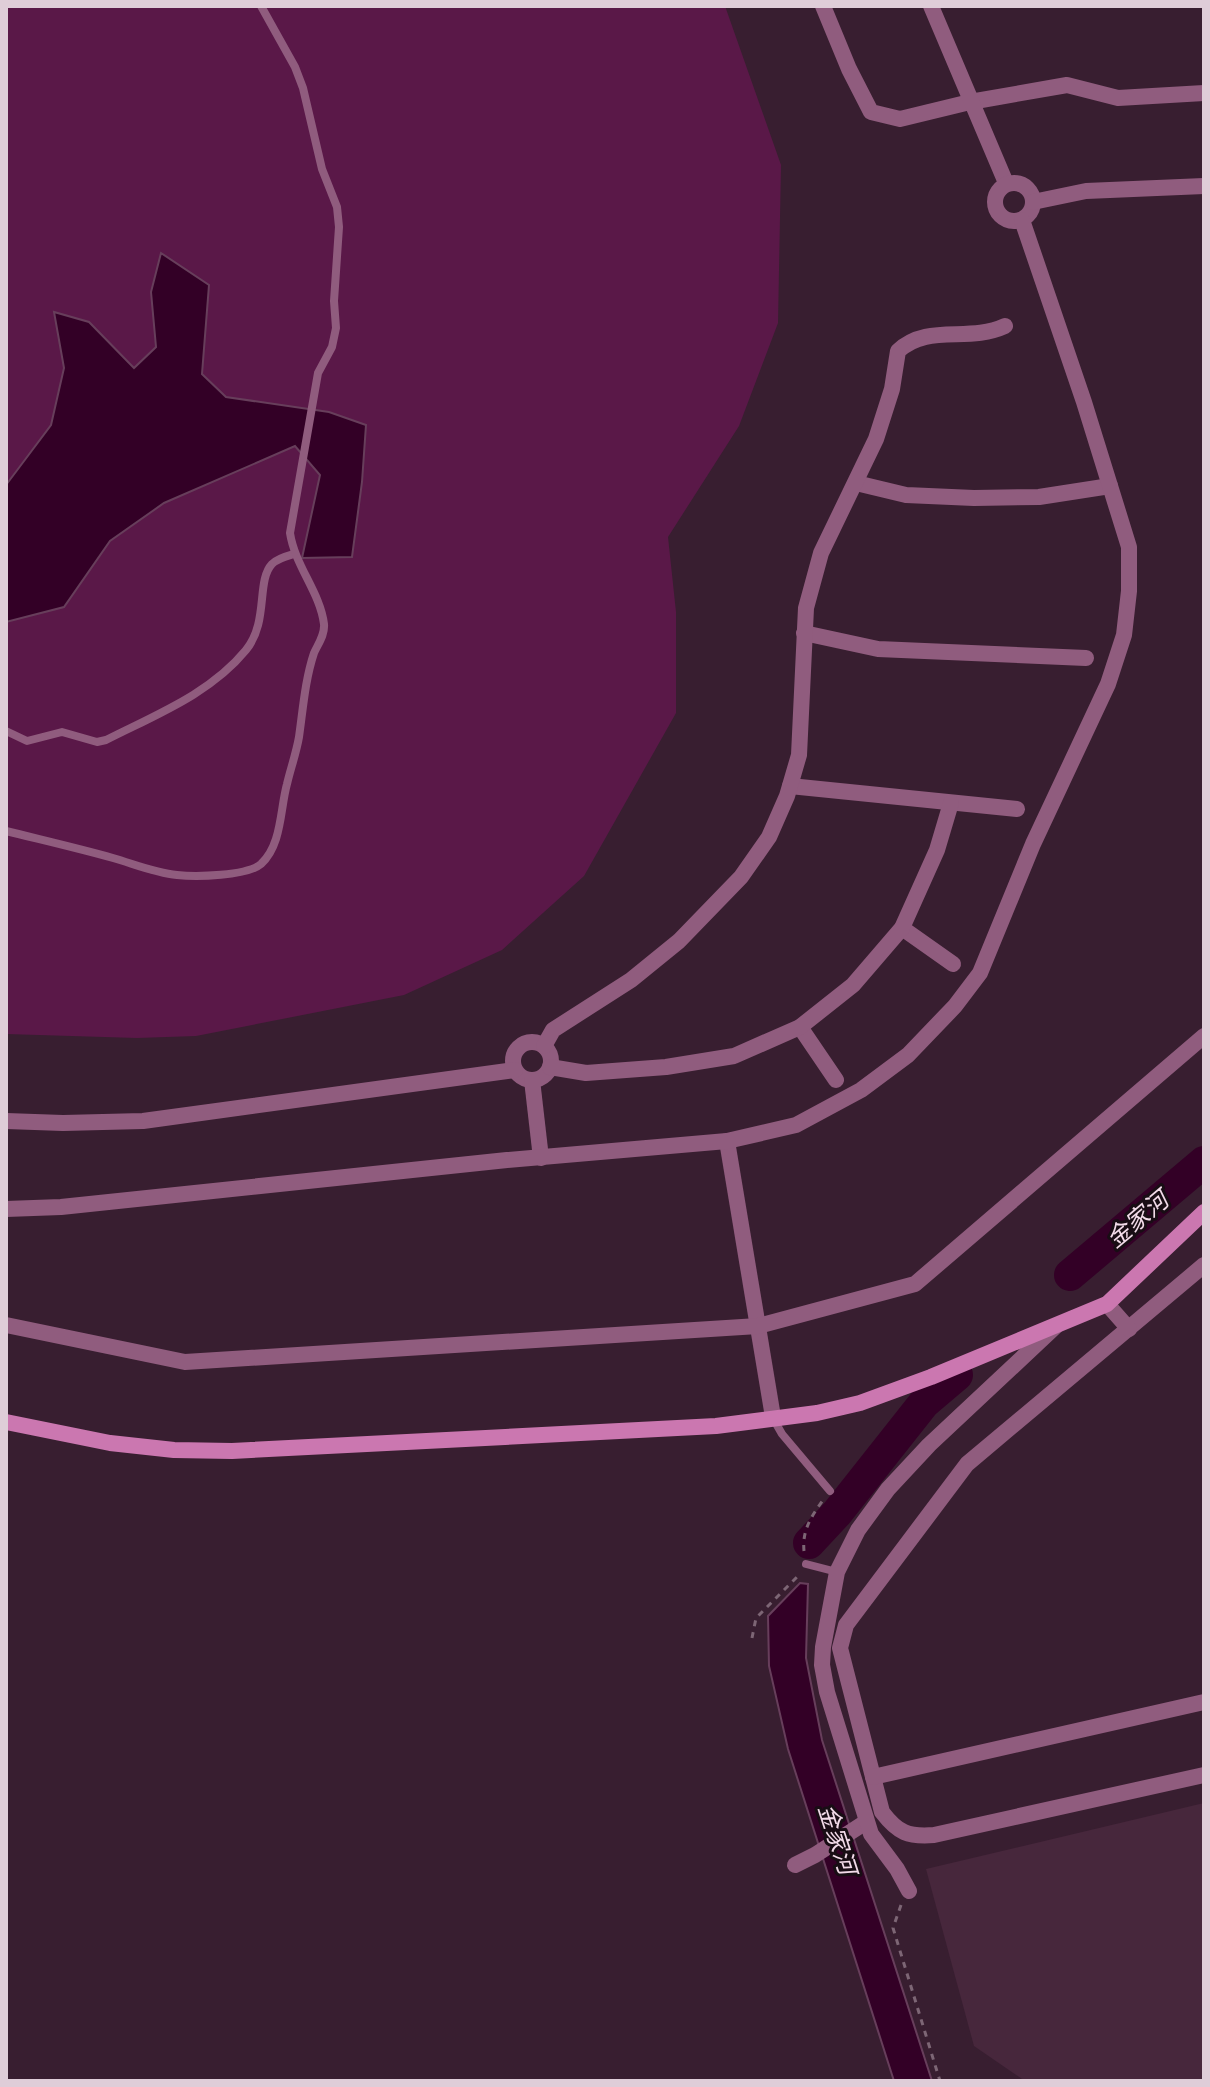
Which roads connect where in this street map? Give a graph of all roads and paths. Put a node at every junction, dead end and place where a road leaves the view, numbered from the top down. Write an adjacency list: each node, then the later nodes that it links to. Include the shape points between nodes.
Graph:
1 (261, 6): 13 (lane, via 303,88 339,227 336,328 317,380 290,533)
2 (823, 6): 5 (street, via 871,112 900,119)
3 (931, 6): 5 (street)
4 (1204, 93): 5 (street, via 1118,98 1067,85)
5 (970, 102): 6 (street)
6 (1006, 183): 8 (street, via 1021,183); 9 (street, via 995,195 995,210 1007,221)
7 (1204, 186): 8 (street, via 1086,191)
8 (1033, 202): 9 (street)
9 (1022, 220): 12 (street)
10 (1005, 326): 11 (street, via 991,332 917,337 898,351 892,389)
11 (856, 483): 12 (street, via 906,495 974,498 1039,497); 14 (street, via 821,553)
12 (1110, 486): 31 (street, via 1129,547 1124,635 1108,684 980,973 908,1055 861,1090 796,1125)
13 (294, 554): 16 (lane, via 275,561 267,571 258,631 247,649 188,699 97,742 62,732 27,741); 20 (lane, via 324,625 307,679 282,816 260,865 244,872 179,876)
14 (804, 633): 15 (street, via 878,649); 17 (street, via 799,755)
15 (1086, 658)
16 (6, 731)
17 (790, 786): 18 (street); 25 (street, via 769,837 741,877 679,941 631,980 553,1030)
18 (951, 803): 19 (street); 21 (street, via 937,850)
19 (1017, 809)
20 (6, 831)
21 (902, 928): 22 (street); 23 (street, via 853,985)
22 (953, 964)
23 (800, 1027): 26 (street, via 734,1056 666,1067 586,1073); 29 (street)
24 (1204, 1036): 39 (street, via 915,1284)
25 (544, 1046): 26 (street); 27 (street, via 531,1042 517,1048)
26 (550, 1067): 28 (street)
27 (515, 1070): 28 (street); 30 (street, via 143,1121)
28 (532, 1080): 32 (street)
29 (836, 1080)
30 (6, 1121)
31 (727, 1141): 32 (street); 39 (street)
32 (541, 1158): 33 (street)
33 (6, 1209)
34 (1204, 1212): 36 (street)
35 (1204, 1265): 40 (street)
36 (1107, 1304): 38 (street); 40 (street)
37 (6, 1325): 39 (street, via 185,1362)
38 (1057, 1325): 41 (street, via 860,1403); 45 (street, via 888,1489 858,1530)
39 (758, 1326): 41 (street)
40 (1129, 1329): 48 (street, via 967,1464 846,1625 840,1648)
41 (773, 1417): 42 (street, via 700,1427 232,1451 110,1443); 43 (lane)
42 (6, 1422)
43 (830, 1491)
44 (806, 1564): 45 (lane)
45 (837, 1572): 49 (street, via 822,1665)
46 (1204, 1702): 48 (street)
47 (1204, 1775): 48 (street, via 914,1837 893,1827 882,1812)
48 (873, 1777)
49 (859, 1826): 50 (street); 51 (street, via 871,1834)
50 (795, 1865)
51 (909, 1891): 52 (path, via 893,1928)
52 (940, 2081)

